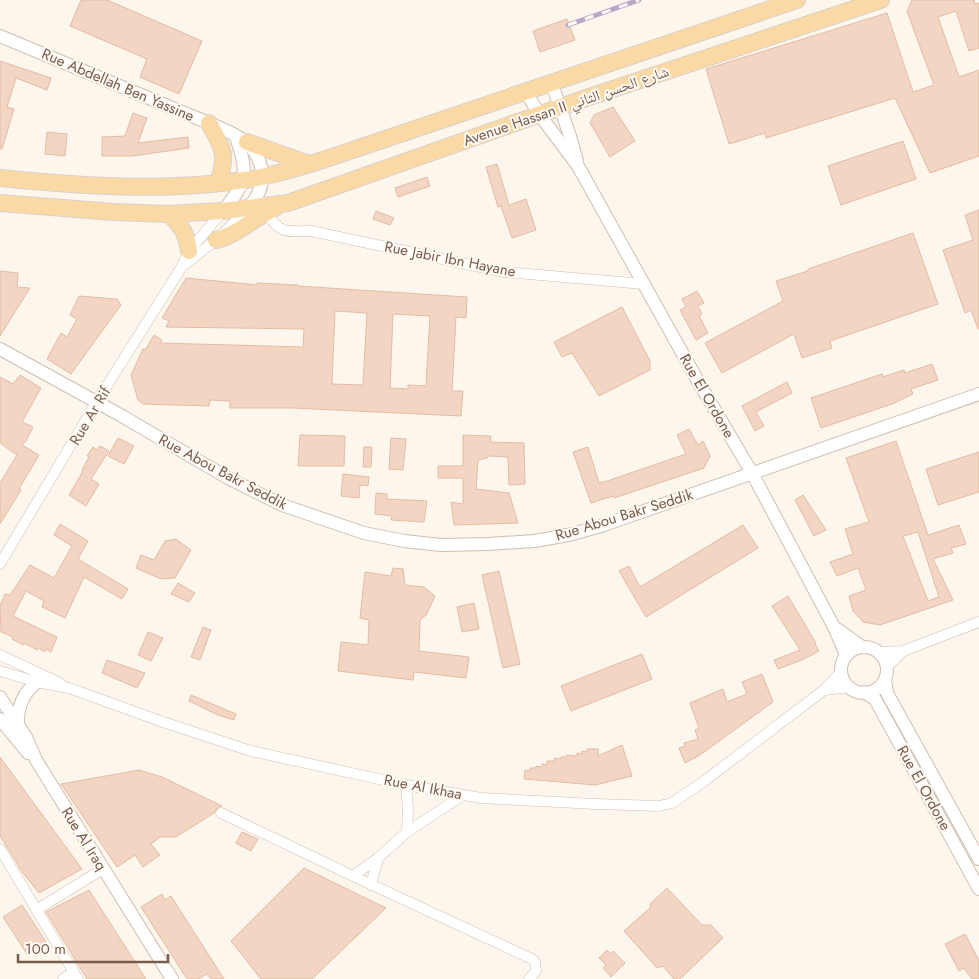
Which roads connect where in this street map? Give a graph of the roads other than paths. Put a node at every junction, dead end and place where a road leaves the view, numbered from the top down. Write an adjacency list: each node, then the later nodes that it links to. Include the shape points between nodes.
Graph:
1 (797, 0): 4 (main road, Avenue Hassan II شارع الحسن الثاني)
2 (882, 0): 6 (main road, Avenue Hassan II شارع الحسن الثاني)
3 (0, 36): 8 (street, Rue Abdellah Ben Yassine)
4 (552, 84): 5 (main road, Avenue Hassan II شارع الحسن الثاني); 6 (street, Rue El Ordone)
5 (526, 92): 7 (street, Rue El Ordone); 10 (main road, Avenue Hassan II شارع الحسن الثاني)
6 (560, 107): 7 (main road, Avenue Hassan II شارع الحسن الثاني); 11 (street, Rue El Ordone)
7 (539, 114): 11 (street, Rue El Ordone); 16 (main road, Avenue Hassan II شارع الحسن الثاني)
8 (209, 124): 9 (street, Rue Abdellah Ben Yassine); 15 (main road, via 224,153)
9 (242, 139): 10 (main road); 12 (street, via 261,165); 14 (street)
10 (309, 164): 12 (main road, Avenue Hassan II شارع الحسن الثاني)
11 (578, 166): 25 (street, Rue El Ordone)
12 (264, 176): 14 (main road, Avenue Hassan II شارع الحسن الثاني); 18 (street, Rue Ar Rif, via 257,198)
13 (0, 178): 15 (main road, Avenue Hassan II شارع الحسن الثاني, via 114,186)
14 (244, 180): 15 (main road, Avenue Hassan II شارع الحسن الثاني); 19 (street, Rue Ar Rif)
15 (218, 183)
16 (288, 202): 18 (main road, Avenue Hassan II شارع الحسن الثاني); 20 (main road)
17 (0, 203): 21 (main road, Avenue Hassan II شارع الحسن الثاني)
18 (249, 207): 19 (main road, Avenue Hassan II شارع الحسن الثاني); 22 (street, Rue Ar Rif)
19 (223, 211): 21 (main road, Avenue Hassan II شارع الحسن الثاني); 23 (street, Rue Ar Rif)
20 (266, 213): 22 (main road, via 232,235); 25 (street, Rue Jabir Ibn Hayane, via 276,227 286,230 311,230 504,272)
21 (169, 214): 23 (main road, via 185,233)
22 (216, 240): 24 (street, Rue Ar Rif)
23 (189, 251): 24 (street, Rue Ar Rif)
24 (181, 268): 28 (street, Rue Ar Rif)
25 (644, 284): 29 (street, Rue El Ordone)
26 (0, 349): 28 (street, Rue Abou Bakr Seddik)
27 (979, 394): 29 (street, Rue Abou Bakr Seddik)
28 (96, 403): 29 (street, Rue Abou Bakr Seddik, via 282,505 364,533 441,545 536,541 573,534); 30 (street, Rue Ar Rif)
29 (752, 473): 33 (street, Rue El Ordone)
30 (1, 563): 31 (street, Rue Ar Rif)
31 (0, 573)
32 (979, 622): 35 (street)
33 (834, 627): 34 (street, Rue El Ordone); 38 (street, Rue El Ordone)
34 (862, 647): 36 (street); 38 (street)
35 (903, 651): 36 (street); 41 (street)
36 (878, 652): 41 (street, via 884,659)
37 (0, 655): 44 (street)
38 (846, 655): 40 (street)
39 (0, 671): 42 (street, Rue Al Ikhaa)
40 (841, 672): 43 (street); 45 (street, Rue Al Ikhaa)
41 (886, 673): 46 (street, via 879,687); 59 (street, Rue El Ordone, via 887,693)
42 (37, 682): 44 (street, Rue Al Ikhaa); 49 (street, via 21,700)
43 (850, 687): 45 (street); 46 (street)
44 (69, 688): 53 (street, Rue Al Ikhaa, via 251,751)
45 (824, 690): 54 (street, Rue Al Ikhaa, via 703,782 666,805)
46 (864, 692): 63 (street, Rue El Ordone, via 874,699)
47 (0, 698): 49 (street, Rue Al Iraq)
48 (0, 719): 51 (street)
49 (18, 725): 52 (street, Rue Al Iraq)
50 (0, 736): 51 (street)
51 (18, 741): 52 (street)
52 (36, 760): 60 (street, Rue Al Iraq)
53 (406, 785): 54 (street, Rue Al Ikhaa); 56 (street)
54 (463, 795): 56 (street)
55 (221, 812): 61 (street)
56 (407, 832): 58 (street)
57 (0, 849): 64 (street)
58 (378, 858): 61 (street); 62 (street)
59 (979, 859)
60 (103, 869): 64 (street); 67 (street, Rue Al Iraq)
61 (352, 876): 62 (street)
62 (371, 885): 68 (street, via 532,959 536,971)
63 (979, 889)
64 (36, 910): 65 (street)
65 (76, 975): 66 (street)
66 (63, 979)
67 (172, 979)
68 (529, 979)

